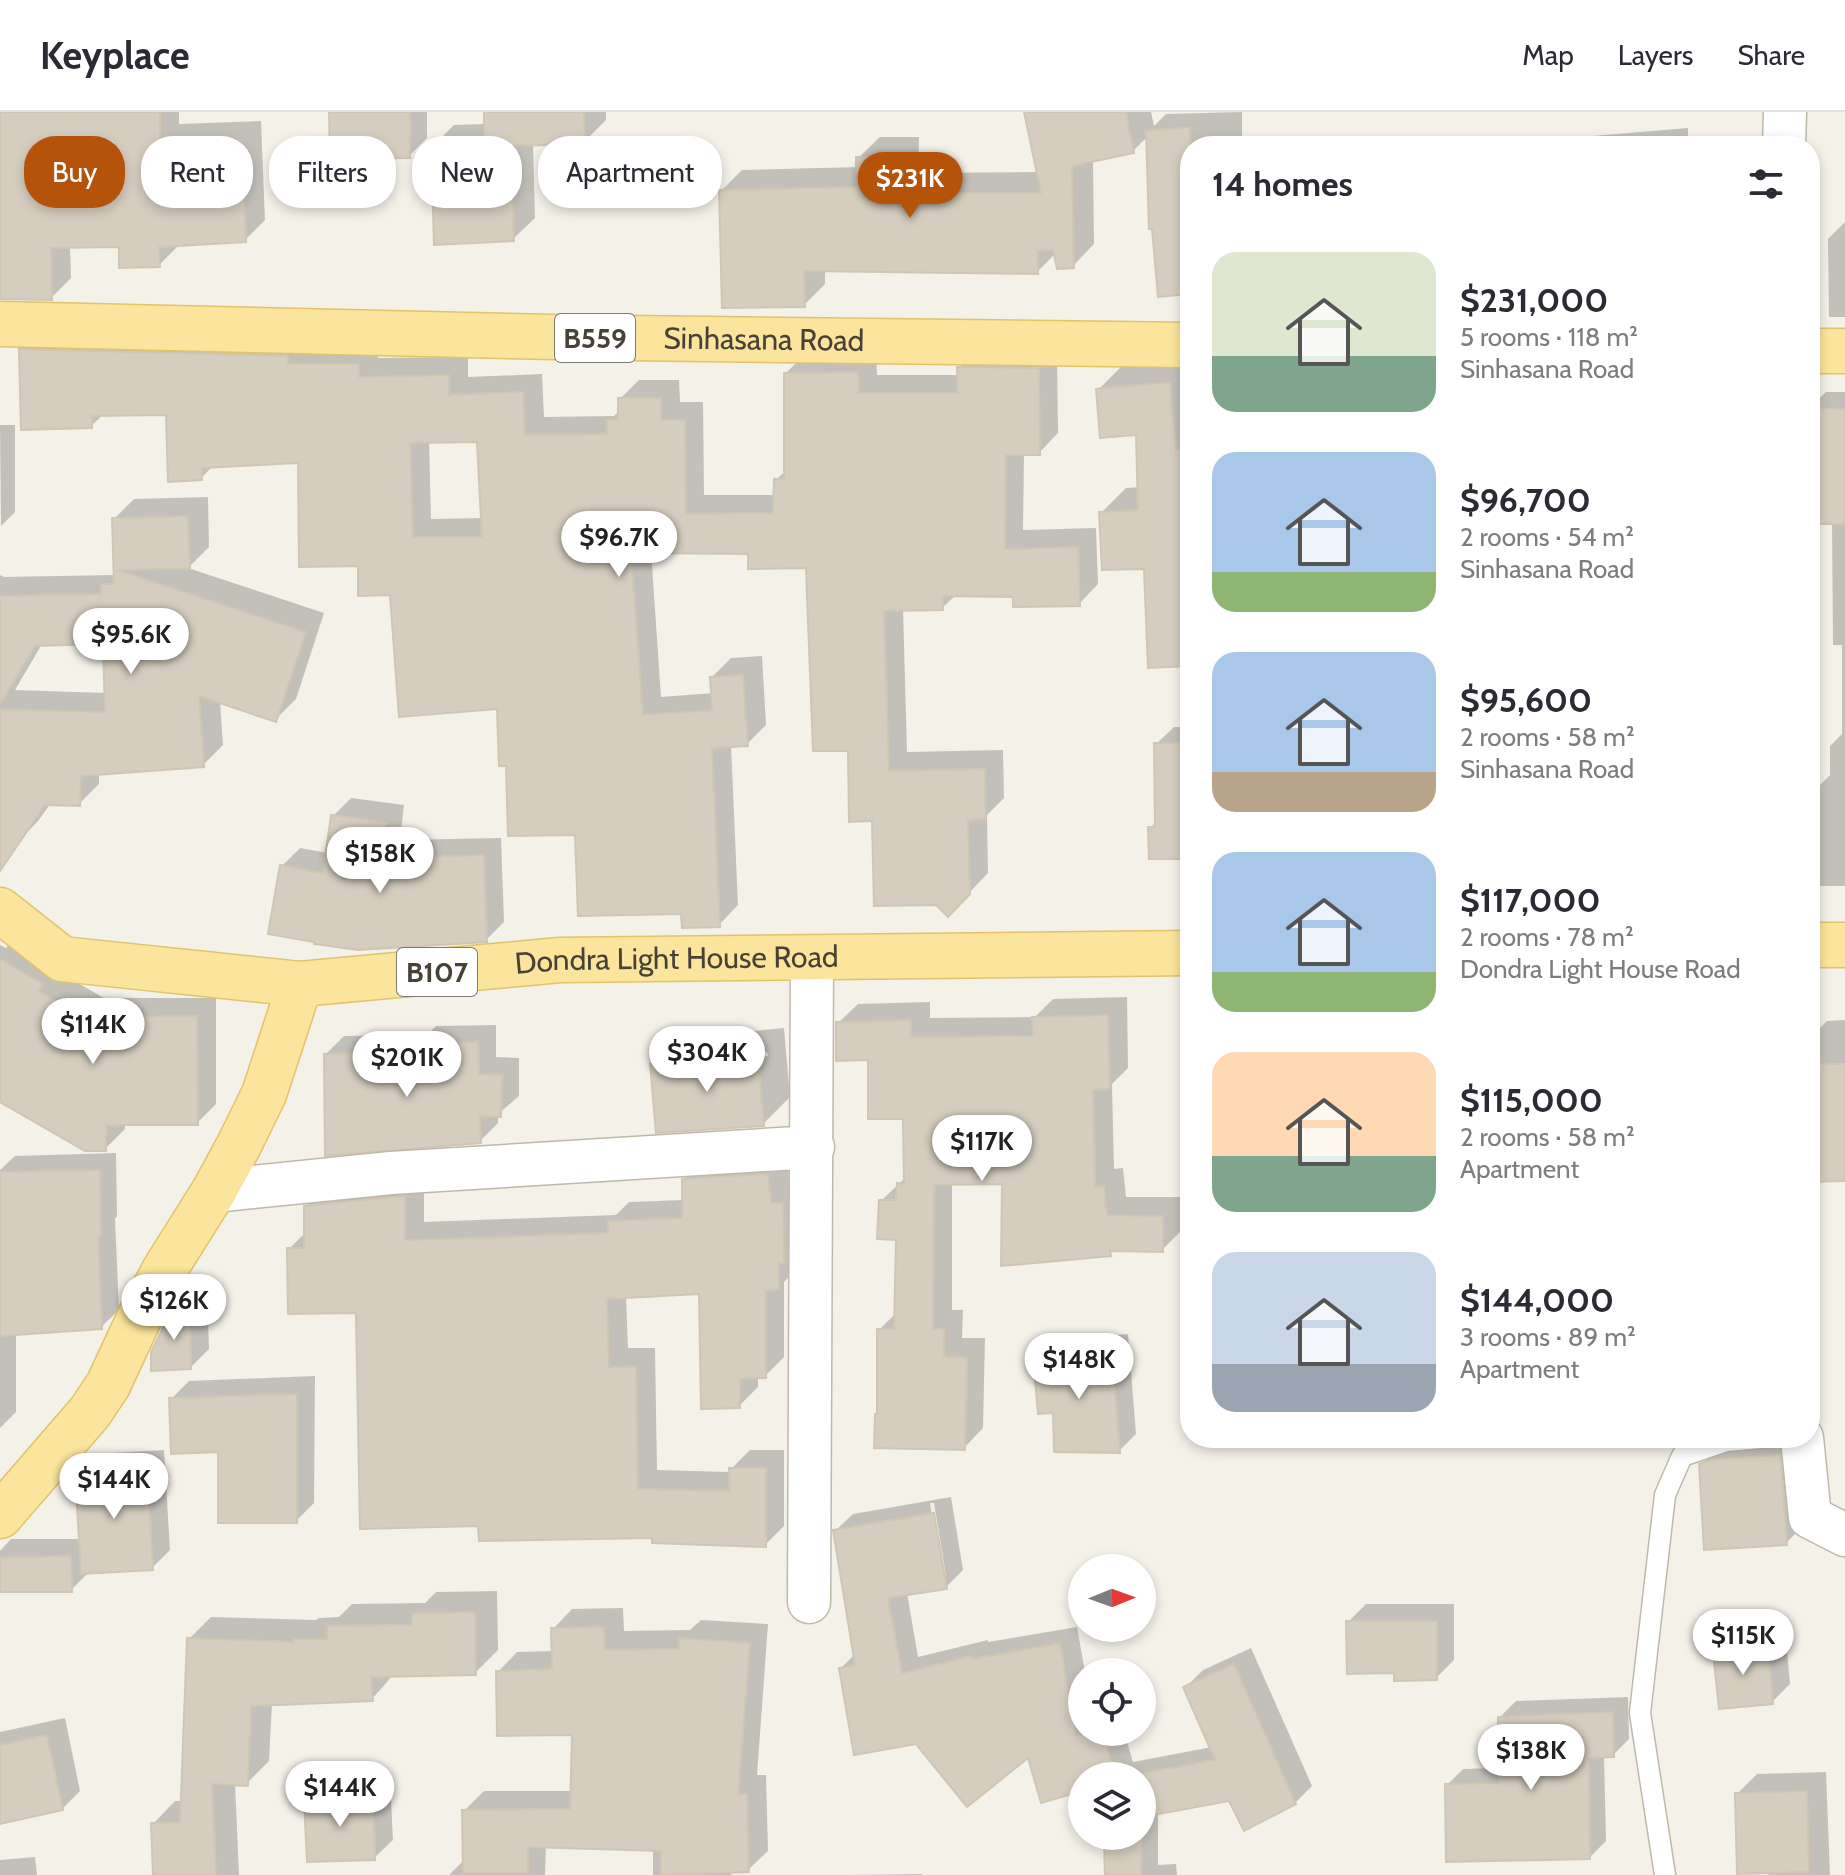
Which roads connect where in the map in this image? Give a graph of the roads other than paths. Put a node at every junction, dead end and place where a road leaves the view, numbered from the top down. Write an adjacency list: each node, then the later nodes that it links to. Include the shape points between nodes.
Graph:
1 (1785, 112): 2 (street)
2 (1784, 136)
3 (0, 324): 4 (main road, Sinhasana Road / B559)
4 (1180, 345)
5 (1820, 351): 6 (main road)
6 (1845, 351)
7 (0, 910): 12 (main road, via 62,959)
8 (1820, 945): 9 (main road)
9 (1845, 945)
10 (1180, 953): 11 (main road, Dondra Light House Road / B107)
11 (812, 958): 12 (main road, Dondra Light House Road / B107, via 560,960); 13 (street)
12 (300, 984): 14 (main road, via 264,1094)
13 (813, 1147): 14 (street, via 391,1173); 19 (street)
14 (214, 1191): 17 (main road, via 158,1282 99,1400)
15 (1705, 1448): 20 (lane, via 1682,1456 1665,1495 1640,1713)
16 (1803, 1448): 18 (street, via 1810,1517)
17 (0, 1516)
18 (1845, 1535)
19 (809, 1602)
20 (1665, 1875)

